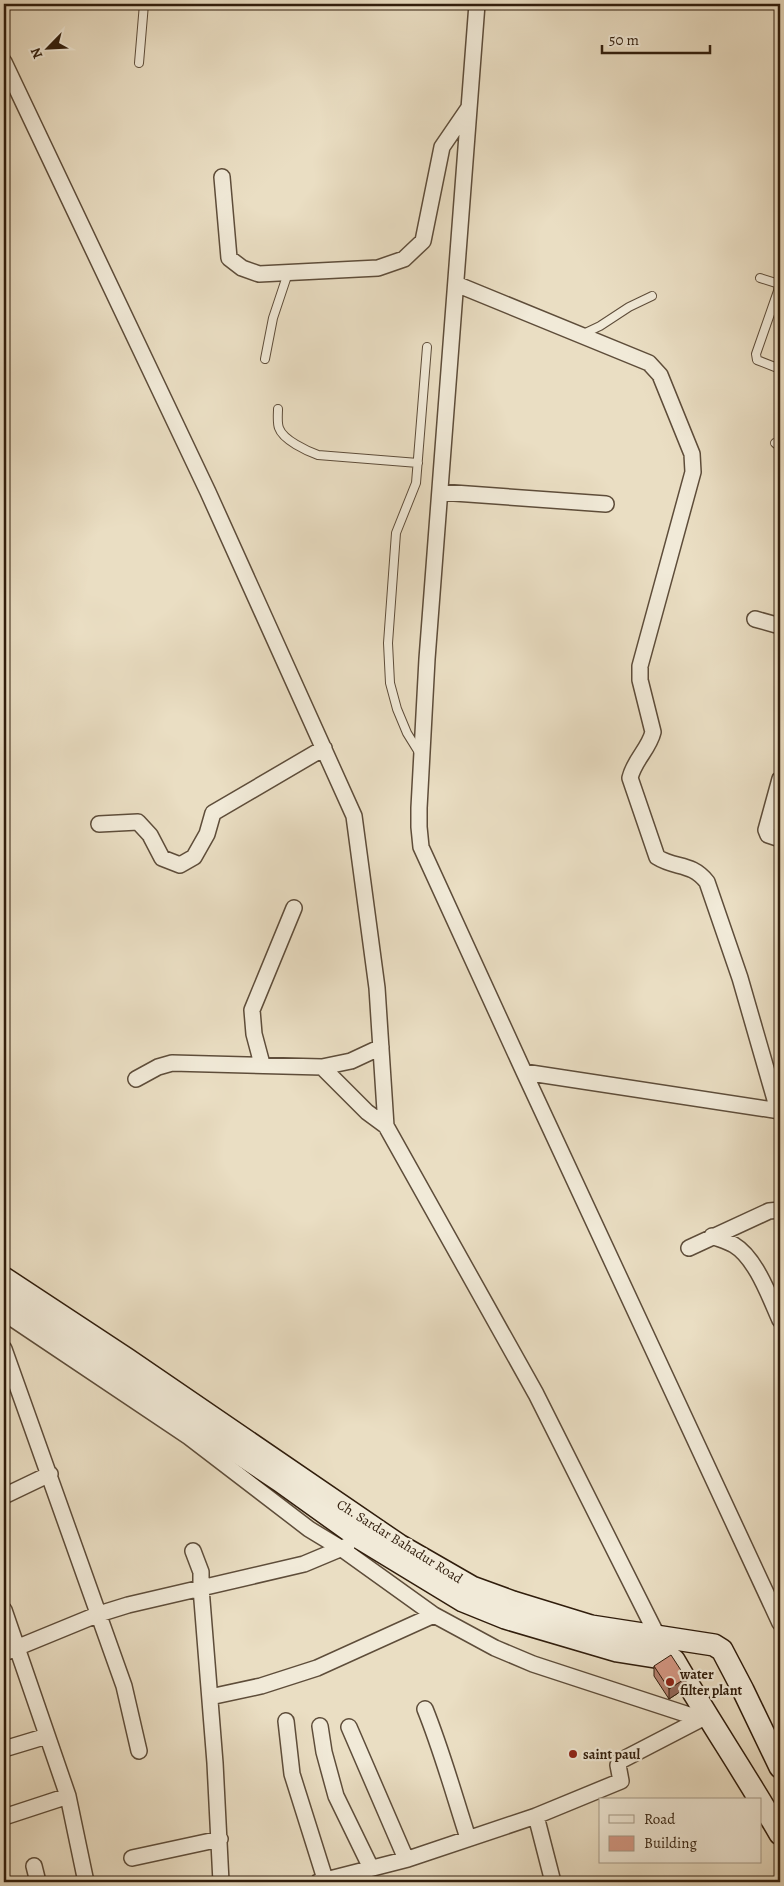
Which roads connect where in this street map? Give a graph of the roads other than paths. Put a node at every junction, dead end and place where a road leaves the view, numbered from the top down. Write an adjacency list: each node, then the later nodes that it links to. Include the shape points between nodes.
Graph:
1 (144, 4): 4 (lane)
2 (477, 4): 5 (street)
3 (4, 62): 21 (street, via 208,492)
4 (139, 63)
5 (469, 108): 7 (street, via 442,147 423,241 404,259 378,268); 9 (street)
6 (222, 178): 7 (street, via 229,258 242,268 259,274)
7 (288, 272): 13 (lane, via 273,318)
8 (760, 278): 14 (lane, via 779,284 756,354 757,360)
9 (456, 284): 11 (street); 17 (street)
10 (652, 296): 11 (lane)
11 (580, 336): 32 (street, via 649,363 660,375 692,454 693,472 640,666 640,680 654,732 630,778 657,857 688,867 707,882 740,978)
12 (427, 347): 16 (lane)
13 (265, 359)
14 (780, 369)
15 (278, 408): 16 (lane, via 279,429 304,449 318,454)
16 (418, 463): 22 (lane, via 416,483 396,533 388,644 390,683 407,733)
17 (440, 492): 18 (street); 22 (street)
18 (606, 504)
19 (755, 619): 20 (street)
20 (780, 626)
21 (324, 748): 24 (street, via 213,813 207,834 194,857 180,865 162,858 150,835 138,822); 27 (street, via 354,816 377,988)
22 (422, 757): 30 (street, via 421,847)
23 (780, 779): 25 (street, via 766,830 768,836)
24 (99, 824)
25 (780, 840)
26 (294, 908): 28 (street, via 252,1010)
27 (381, 1047): 29 (street, via 351,1060); 33 (street)
28 (262, 1064): 29 (street); 31 (street, via 172,1063)
29 (322, 1067): 33 (street, via 367,1112)
30 (524, 1072): 32 (street); 51 (street)
31 (136, 1079)
32 (779, 1110)
33 (386, 1126): 52 (street, via 536,1394)
34 (780, 1210): 35 (street, via 769,1211)
35 (712, 1236): 36 (street); 40 (street, via 743,1252 761,1278)
36 (688, 1248)
37 (4, 1278): 52 (main road, Ch. Sardar Bahadur Road, via 399,1545 472,1587 591,1626)
38 (4, 1297): 44 (main road, Ch. Sardar Bahadur Road, via 280,1481)
39 (4, 1313): 45 (street, via 189,1437 309,1529)
40 (780, 1318)
41 (4, 1350): 42 (street)
42 (50, 1474): 43 (street); 49 (street)
43 (4, 1496)
44 (361, 1539): 45 (street); 54 (main road, Ch. Sardar Bahadur Road, via 463,1602 505,1618 616,1650)
45 (342, 1549): 47 (street, via 304,1564); 50 (street)
46 (193, 1551): 47 (street, via 201,1572)
47 (200, 1588): 49 (street); 55 (street)
48 (4, 1610): 53 (street)
49 (98, 1614): 53 (street); 63 (street, via 124,1686)
50 (434, 1615): 55 (street, via 317,1668); 57 (street, via 495,1648 533,1664)
51 (780, 1623)
52 (658, 1637): 54 (main road); 64 (main road, Ch. Sardar Bahadur Road, via 707,1643 722,1650)
53 (10, 1650): 61 (street)
54 (674, 1660): 57 (main road)
55 (210, 1698): 72 (street)
56 (425, 1709): 71 (street, via 442,1751)
57 (704, 1718): 66 (main road, via 743,1770); 68 (street, via 620,1762 621,1781)
58 (286, 1721): 80 (street, via 292,1774)
59 (320, 1726): 76 (street, via 336,1796)
60 (349, 1727): 74 (street)
61 (47, 1736): 62 (street); 65 (street)
62 (4, 1749)
63 (139, 1751)
64 (780, 1767)
65 (68, 1796): 69 (street); 78 (street)
66 (759, 1798)
67 (762, 1803): 70 (main road)
68 (536, 1816): 71 (street); 81 (street)
69 (4, 1817)
70 (780, 1834)
71 (468, 1838): 74 (street)
72 (220, 1839): 73 (street); 79 (street)
73 (132, 1858)
74 (406, 1859): 76 (street)
75 (34, 1866): 77 (street)
76 (371, 1868): 80 (street)
77 (38, 1882)
78 (86, 1882)
79 (221, 1882)
80 (324, 1882)
81 (553, 1882)

